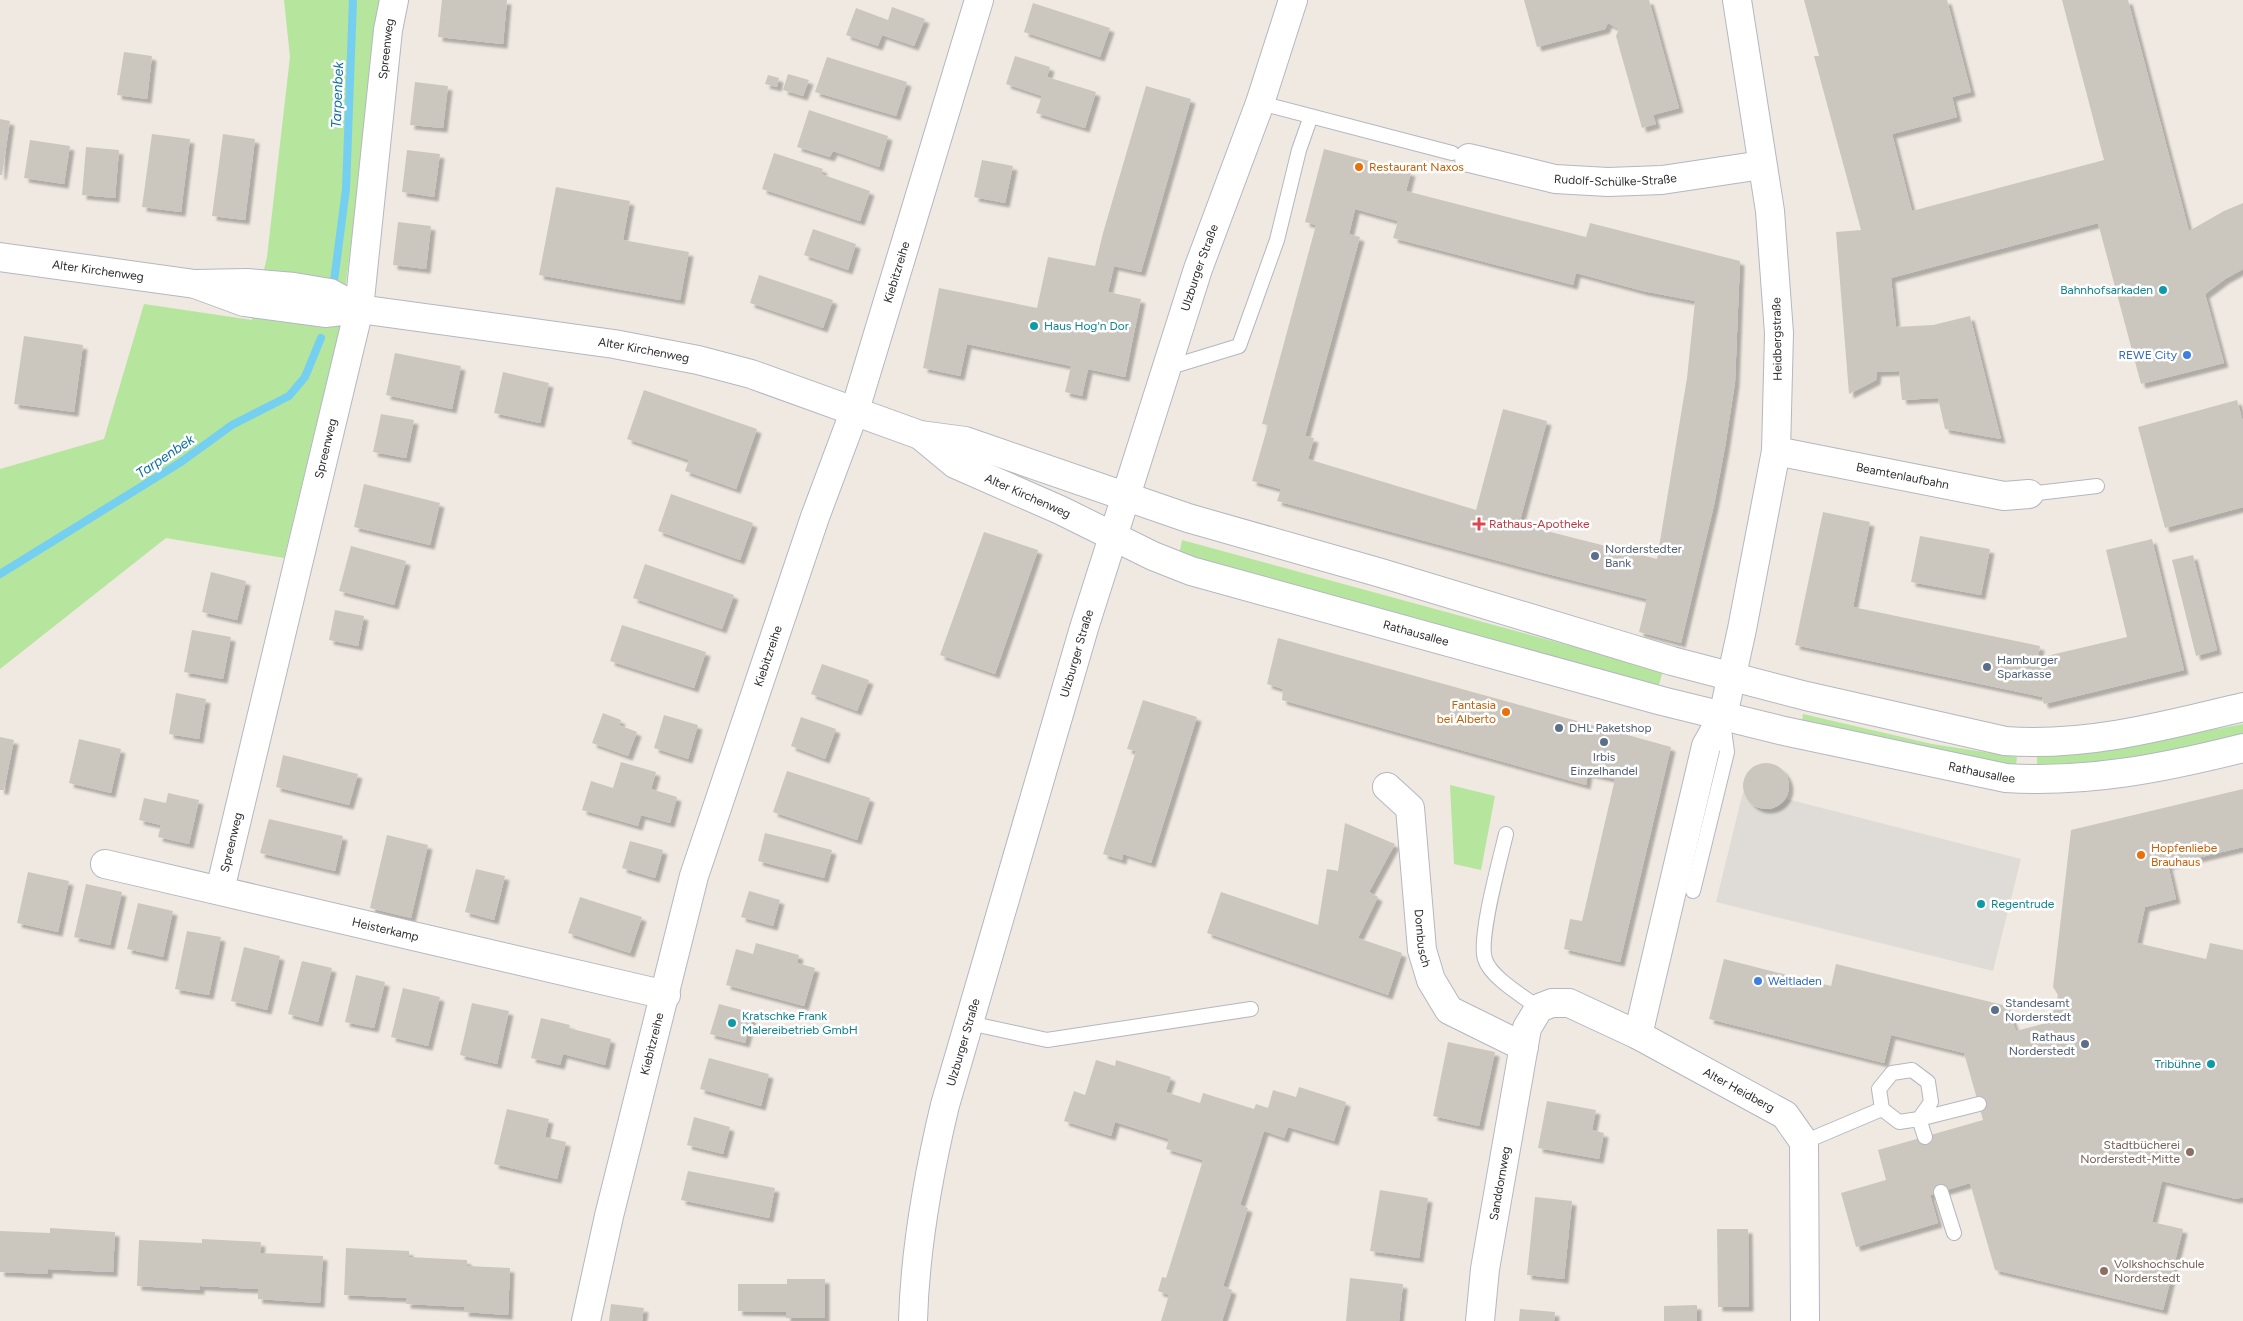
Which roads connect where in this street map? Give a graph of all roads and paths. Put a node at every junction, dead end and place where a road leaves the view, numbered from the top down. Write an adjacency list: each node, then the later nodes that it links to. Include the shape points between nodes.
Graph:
1 (394, 0): 10 (street, Spreenweg, via 388,30)
2 (979, 0): 12 (street, Kiebitzreihe)
3 (1293, 0): 5 (street, Ulzburger Straße)
4 (1737, 0): 8 (street, Heidbergstraße)
5 (1260, 103): 6 (lane); 11 (street, Ulzburger Straße, via 1198,269)
6 (1311, 116): 7 (lane); 11 (lane, via 1299,150 1277,240 1239,346)
7 (1460, 155): 8 (street, Rudolf-Schülke-Straße, via 1556,179 1608,182 1662,180)
8 (1762, 165): 14 (street, Heidbergstraße, via 1770,210 1779,333)
9 (0, 258): 10 (street, Alter Kirchenweg, via 195,284 244,302 325,313)
10 (359, 308): 12 (street, Alter Kirchenweg, via 651,350 750,374); 26 (street, Spreenweg)
11 (1167, 368): 17 (street, Ulzburger Straße)
12 (855, 410): 13 (street, Alter Kirchenweg); 28 (street, Kiebitzreihe, via 694,876)
13 (920, 435): 17 (street, Alter Kirchenweg, via 966,441); 18 (street, Alter Kirchenweg, via 955,464)
14 (1776, 451): 16 (street, Beamtenlaufbahn, via 2004,496); 19 (street, Heidbergstraße)
15 (2097, 486): 16 (lane)
16 (2029, 494)
17 (1126, 496): 18 (street, Ulzburger Straße); 19 (street, via 1188,518)
18 (1113, 537): 21 (street, Rathausallee, via 1191,571); 31 (street, Ulzburger Straße)
19 (1732, 677): 20 (street, via 2005,741 2028,743 2073,741 2151,729); 21 (street)
20 (2243, 707)
21 (1723, 716): 22 (street, Rathausallee, via 2006,778 2076,779 2122,774); 27 (lane, via 1726,752); 32 (street, via 1706,746)
22 (2243, 748)
23 (1387, 787): 33 (street, Dornbusch, via 1410,808 1422,950 1431,980 1449,1010)
24 (1506, 834): 29 (lane, via 1484,936 1485,960 1497,977)
25 (105, 864): 26 (street, Heisterkamp)
26 (220, 890): 28 (street, Heisterkamp)
27 (1693, 891)
28 (666, 995): 41 (street, Kiebitzreihe, via 609,1216)
29 (1539, 1008): 32 (street, Alter Heidberg, via 1552,1003 1569,1003); 33 (street, via 1527,1028)
30 (1252, 1009): 31 (lane, via 1047,1040)
31 (969, 1023): 42 (street, Ulzburger Straße, via 931,1162)
32 (1638, 1035): 38 (street, Alter Heidberg, via 1785,1115)
33 (1524, 1047): 43 (street, Sanddornweg)
34 (1979, 1104): 36 (lane)
35 (1882, 1109): 36 (lane, via 1899,1122); 36 (lane, via 1879,1089 1892,1073 1912,1070 1928,1082 1930,1089 1931,1102); 38 (lane)
36 (1919, 1119): 37 (lane)
37 (1925, 1137)
38 (1804, 1142): 44 (street)
39 (1941, 1192): 40 (lane)
40 (1954, 1233)
41 (586, 1321)
42 (912, 1321)
43 (1480, 1321)
44 (1805, 1321)

